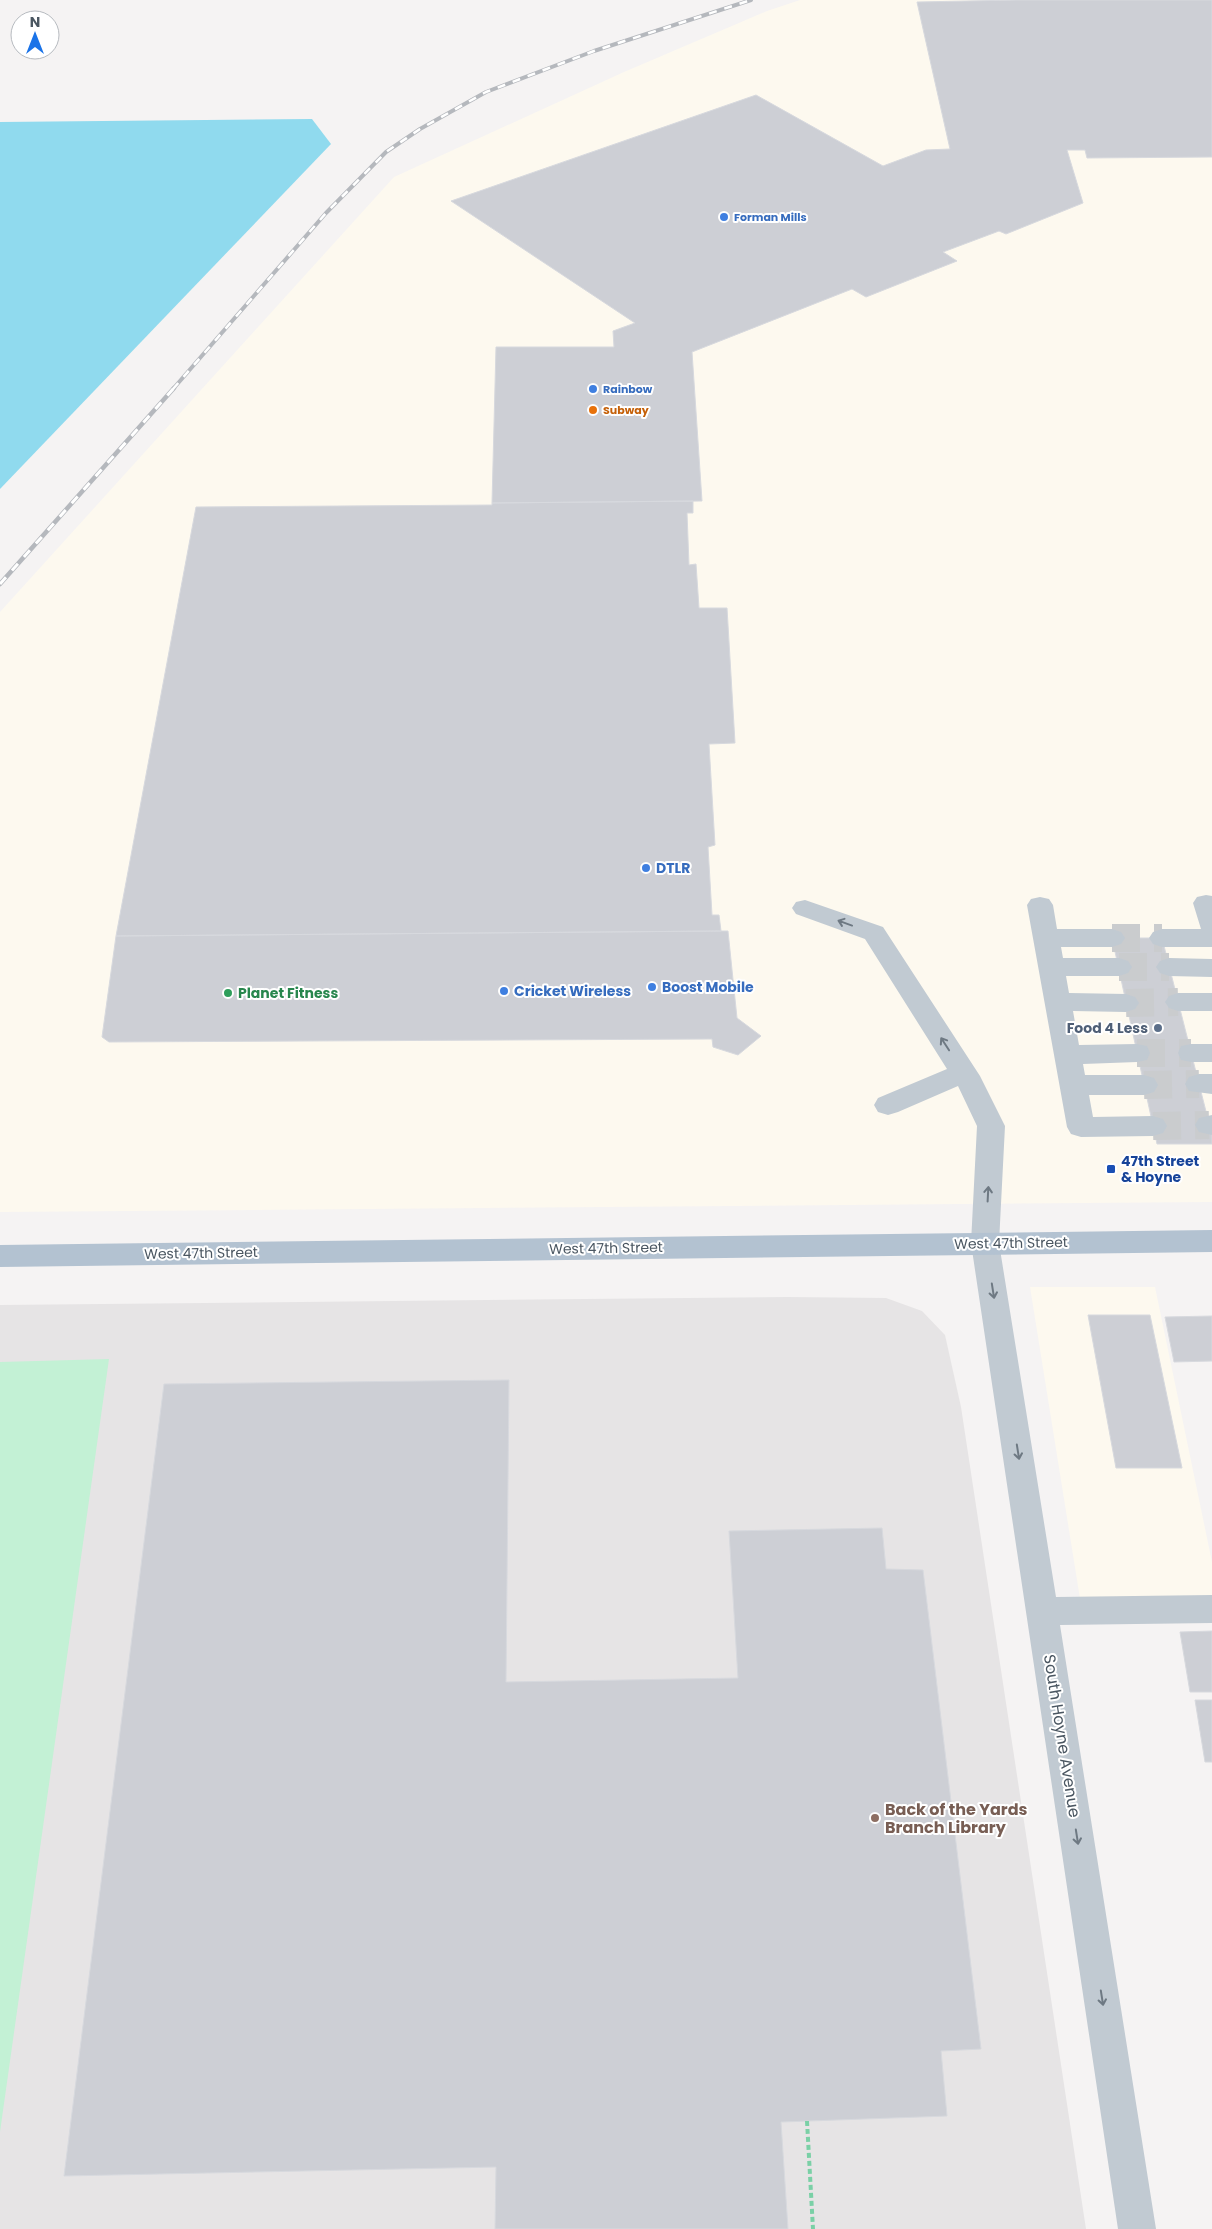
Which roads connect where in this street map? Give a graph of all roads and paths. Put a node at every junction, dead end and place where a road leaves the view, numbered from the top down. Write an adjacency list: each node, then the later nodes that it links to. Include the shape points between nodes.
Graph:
1 (1040, 905): 3 (street)
2 (804, 908): 17 (street, South Hoyne Avenue, one-way to 2, via 874,934)
3 (1048, 938): 4 (street); 7 (street)
4 (1112, 938)
5 (1162, 938): 6 (street)
6 (1212, 938)
7 (1053, 967): 8 (street); 11 (street)
8 (1119, 967)
9 (1169, 967): 10 (street)
10 (1212, 968)
11 (1059, 1002): 14 (street); 16 (street)
12 (1178, 1002): 13 (street)
13 (1212, 1002)
14 (1126, 1003)
15 (1137, 1053): 16 (street)
16 (1067, 1054): 18 (street)
17 (963, 1073): 20 (street); 23 (street, South Hoyne Avenue, one-way to 17, via 991,1126)
18 (1073, 1085): 19 (street); 21 (street, via 1081,1127)
19 (1144, 1085)
20 (888, 1105)
21 (1153, 1126)
22 (1212, 1241): 23 (main road, West 47th Street)
23 (985, 1243): 24 (main road, West 47th Street); 26 (street, South Hoyne Avenue, one-way to 26)
24 (0, 1256)
25 (1212, 1609): 26 (street)
26 (1042, 1611): 29 (street, South Hoyne Avenue, one-way to 29)
27 (807, 2121): 28 (path)
28 (812, 2229)
29 (1137, 2229)

